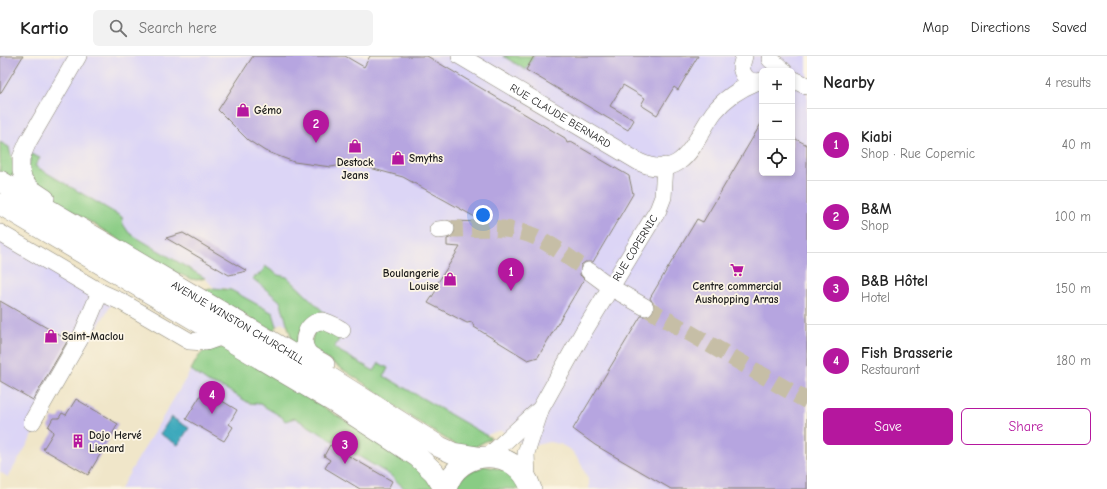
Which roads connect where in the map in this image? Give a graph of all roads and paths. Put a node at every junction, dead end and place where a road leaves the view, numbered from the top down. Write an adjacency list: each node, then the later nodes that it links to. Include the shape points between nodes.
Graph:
1 (78, 56): 12 (street, via 25,146 21,168 24,180 31,188 75,217)
2 (460, 56): 8 (street, RUE CLAUDE BERNARD, via 639,162)
3 (743, 58): 6 (street, via 742,73 750,81); 7 (street)
4 (770, 62): 5 (street)
5 (778, 68)
6 (759, 82): 7 (street)
7 (728, 98): 8 (street, via 714,113 691,151 682,159)
8 (665, 166): 14 (street, RUE COPERNIC, via 661,204)
9 (0, 181): 12 (main road, AVENUE WINSTON CHURCHILL)
10 (0, 204): 18 (main road, AVENUE WINSTON CHURCHILL)
11 (0, 233): 15 (street)
12 (108, 245): 20 (main road, AVENUE WINSTON CHURCHILL)
13 (589, 271): 14 (street)
14 (612, 288): 16 (street); 19 (street, RUE COPERNIC, via 584,331)
15 (100, 292): 18 (street, via 190,341 206,342); 21 (street, via 82,335)
16 (645, 307)
17 (342, 330): 20 (street, via 326,322 313,324 305,336 304,344 307,351 363,388)
18 (223, 336): 24 (main road, AVENUE WINSTON CHURCHILL, via 334,402 418,458 434,472)
19 (541, 408): 22 (street); 23 (street, via 526,453)
20 (390, 415): 22 (main road, AVENUE WINSTON CHURCHILL, via 447,451)
21 (32, 422)
22 (484, 457): 23 (main road, AVENUE WINSTON CHURCHILL, via 508,461 517,467); 24 (main road, via 467,462 457,469)
23 (529, 484)
24 (445, 489)

